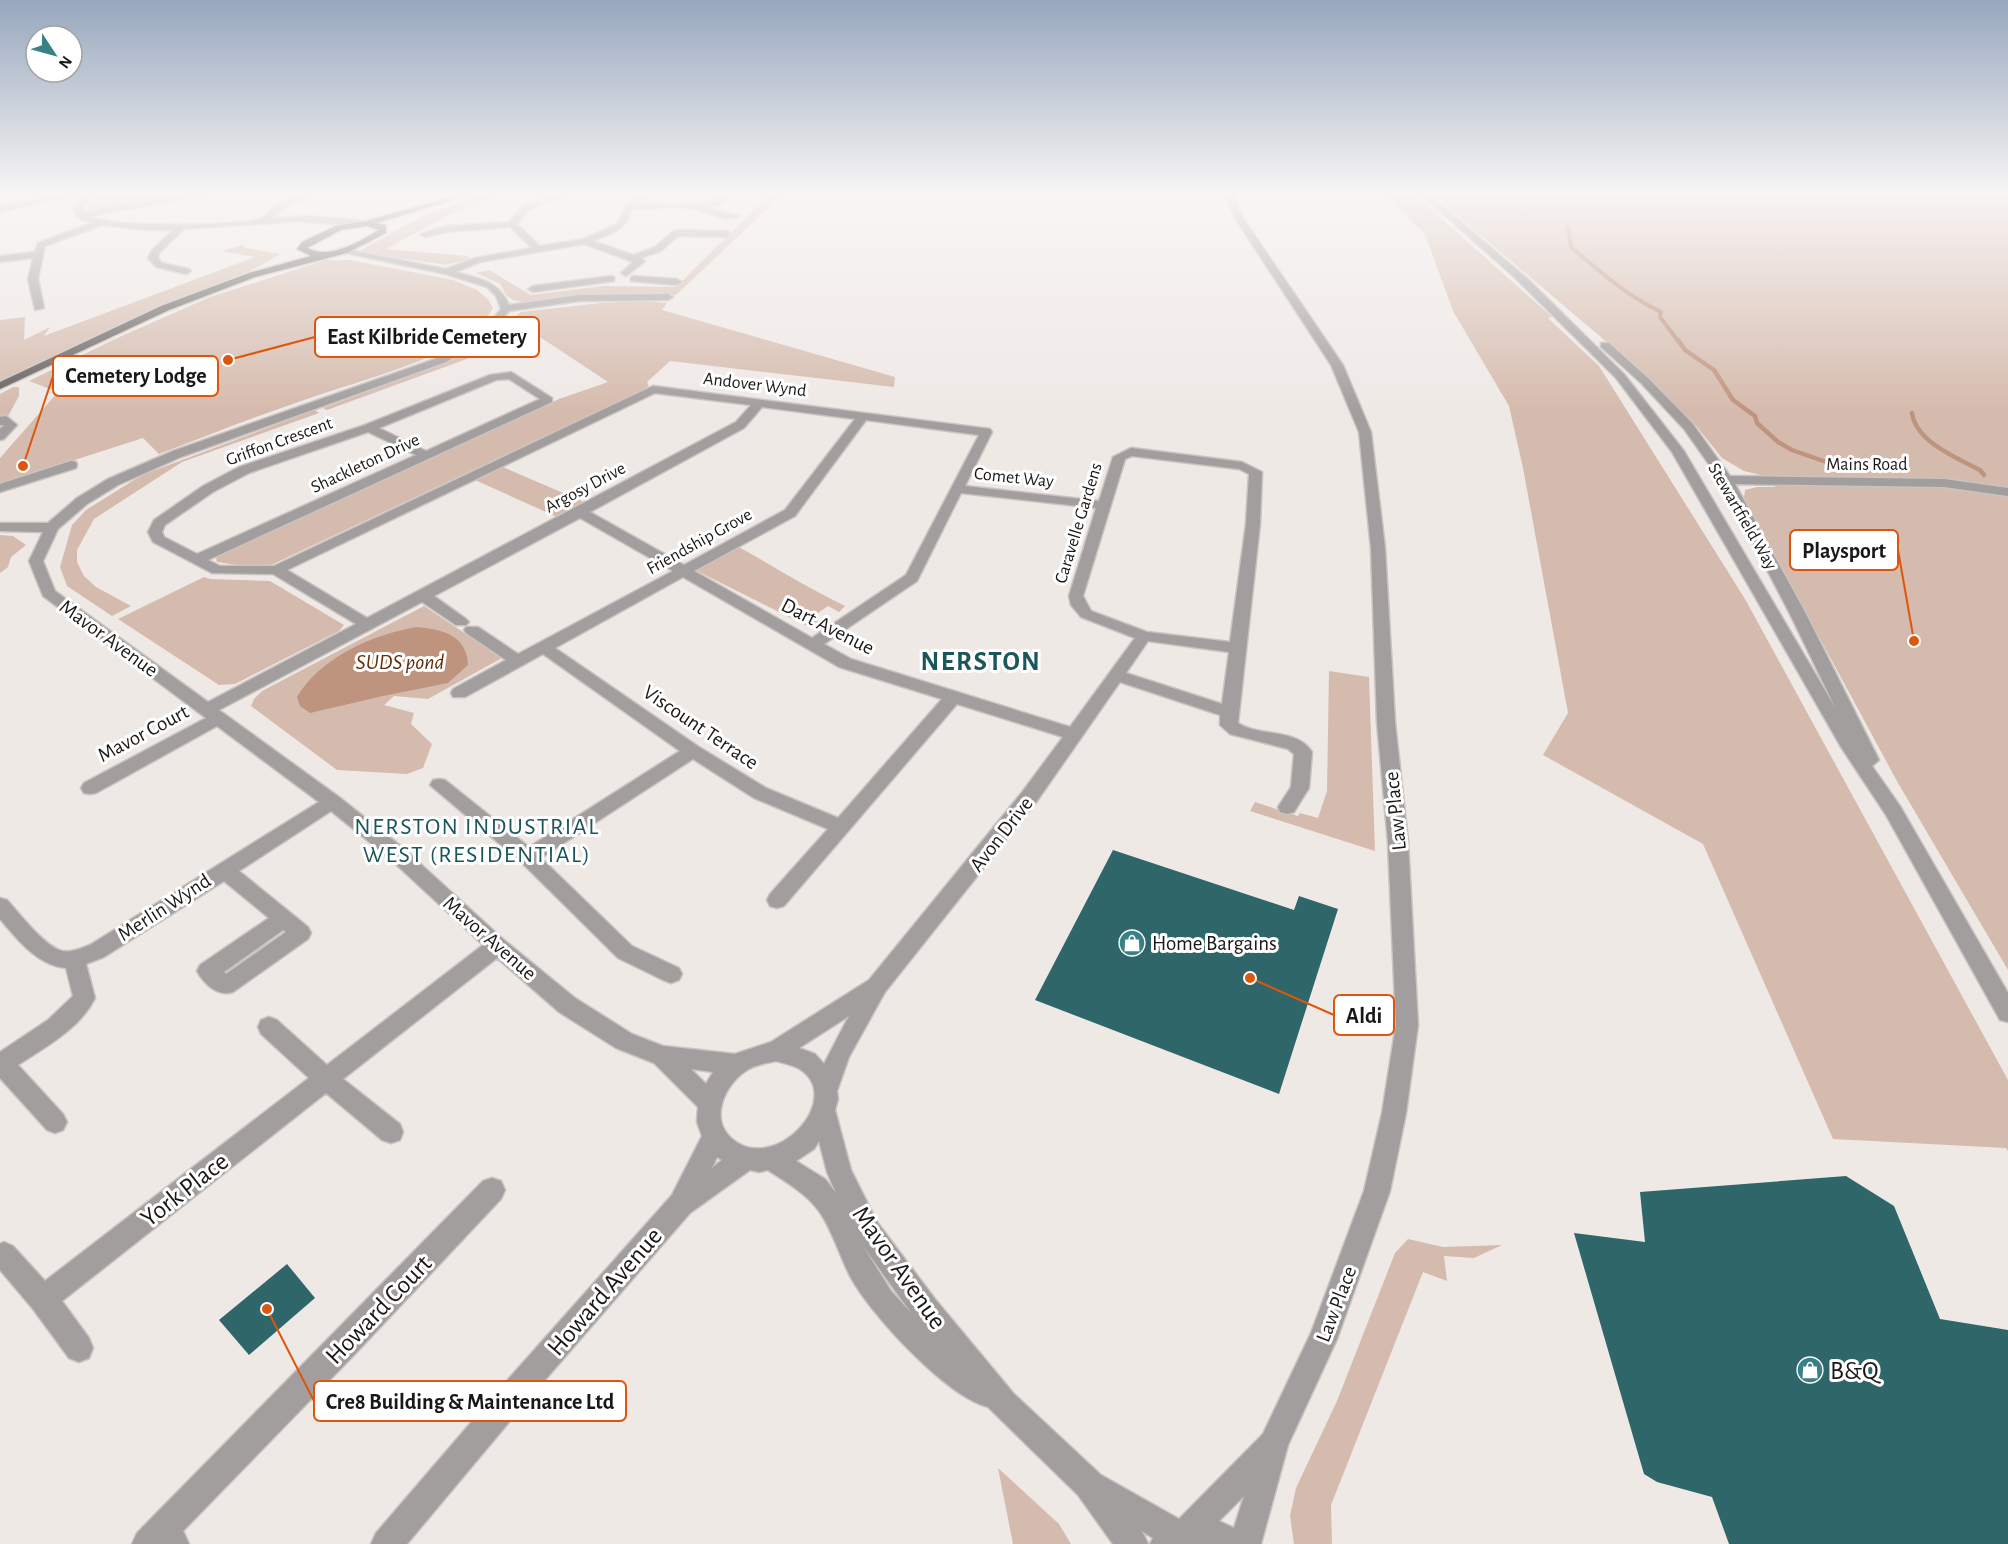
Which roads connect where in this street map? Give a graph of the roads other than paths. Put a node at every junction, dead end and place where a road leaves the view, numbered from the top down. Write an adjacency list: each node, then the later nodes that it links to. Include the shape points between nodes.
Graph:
1 (36, 267): 19 (street, via 33,279)
2 (166, 267): 10 (street); 12 (street)
3 (267, 267): 13 (main road)
4 (281, 267): 13 (main road)
5 (420, 267): 11 (street)
6 (460, 267): 11 (street)
7 (636, 267): 14 (street)
8 (1272, 267): 89 (street, Law Place, via 1332,357 1365,432 1378,548 1407,1025 1377,1191 1323,1340)
9 (1509, 267): 15 (street, Stewartfield Way)
10 (186, 271)
11 (447, 272): 20 (street, via 490,285)
12 (149, 273)
13 (252, 275): 21 (main road, via 165,308)
14 (630, 276): 16 (street); 17 (street, via 614,275 610,279)
15 (1520, 277): 30 (street, Stewartfield Way, via 1645,381 1688,426); 59 (street, Stewartfield Way, via 1620,376 1678,450 1844,737)
16 (677, 282)
17 (533, 289)
18 (668, 297): 20 (street, via 579,298)
19 (39, 308)
20 (506, 309): 37 (street, Mavor Avenue, via 485,335 442,360 140,468 82,501)
21 (0, 386)
22 (548, 400): 26 (street, Griffon Crescent, via 516,378 503,374); 28 (street, Shackleton Drive)
23 (759, 403): 24 (street, Andover Wynd); 35 (street, Argosy Drive, via 740,425); 39 (street, Andover Wynd, via 653,389)
24 (864, 415): 32 (street, Andover Wynd, via 986,432); 40 (street, Friendship Grove, via 790,513)
25 (0, 421): 27 (street, via 11,425)
26 (369, 428): 28 (street); 38 (street, Griffon Crescent, via 244,470 159,523 155,532 158,539)
27 (0, 436)
28 (425, 455): 38 (street, Shackleton Drive)
29 (71, 465): 31 (street)
30 (1726, 480): 33 (street, Mains Road, via 1944,483); 59 (street, Stewartfield Way, via 1798,614)
31 (0, 488)
32 (957, 489): 34 (street, Comet Way); 44 (street, Andover Wynd, via 912,578)
33 (2008, 492)
34 (1103, 505): 43 (street, Caravelle Gardens, via 1076,596 1086,614); 46 (street, Caravelle Gardens, via 1119,457 1131,452 1242,466 1256,472)
35 (580, 513): 40 (street, Dart Avenue); 41 (street, Argosy Drive)
36 (0, 527): 37 (street)
37 (52, 527): 52 (street, Mavor Avenue, via 36,561 48,593)
38 (198, 559): 39 (street, Griffon Crescent, via 226,572)
39 (276, 570): 42 (street)
40 (682, 572): 44 (street, Dart Avenue); 45 (street, Friendship Grove)
41 (423, 595): 42 (street, Argosy Drive); 47 (street)
42 (368, 625): 52 (street, Argosy Drive)
43 (1143, 636): 46 (street, Caravelle Gardens); 48 (street, Avon Drive)
44 (813, 644): 50 (street, Dart Avenue, via 845,663)
45 (543, 647): 47 (street, Friendship Grove); 54 (street, Viscount Terrace)
46 (1239, 648): 51 (street)
47 (518, 661): 49 (street, Friendship Grove)
48 (1116, 675): 51 (street); 53 (street, Avon Drive)
49 (459, 693)
50 (953, 697): 53 (street, Dart Avenue); 60 (street)
51 (1229, 712): 58 (street, via 1229,725 1236,730 1294,745 1303,752 1300,788)
52 (212, 714): 56 (street, Mavor Court); 57 (street, Mavor Avenue)
53 (1075, 735): 69 (street, Avon Drive)
54 (693, 751): 60 (street, Viscount Terrace, via 760,794); 61 (street)
55 (439, 785): 61 (street)
56 (90, 788)
57 (332, 802): 62 (street, Merlin Wynd); 66 (street, Mavor Avenue, via 395,852)
58 (1287, 807)
59 (1893, 811): 70 (street, Stewartfield Way)
60 (842, 826): 63 (street)
61 (528, 857): 68 (street, via 625,952)
62 (223, 869): 65 (street); 67 (street, Merlin Wynd, via 96,951)
63 (777, 900)
64 (0, 906): 67 (street, via 49,955 61,960)
65 (284, 919)
66 (497, 946): 73 (street, Mavor Avenue, via 567,1005 624,1041); 76 (street, York Place)
67 (74, 959): 74 (street, via 84,998 62,1023)
68 (671, 974)
69 (877, 986): 72 (street, Avon Drive); 77 (street, Avon Drive, via 839,1054)
70 (2008, 1013)
71 (269, 1027): 76 (street)
72 (776, 1051): 75 (street); 77 (street, via 809,1061 820,1073)
73 (662, 1056): 75 (street, Mavor Avenue); 78 (street, Mavor Avenue)
74 (1, 1063): 79 (street)
75 (737, 1064): 78 (street, via 720,1081)
76 (326, 1079): 80 (street); 86 (street, York Place)
77 (826, 1101): 82 (street, via 817,1129 804,1142 788,1153); 88 (street, Mavor Avenue, via 839,1172 868,1230 925,1309)
78 (709, 1102): 81 (street, via 708,1120)
79 (55, 1122)
80 (391, 1132)
81 (714, 1137): 82 (street, via 728,1150); 84 (street, Howard Avenue)
82 (758, 1158): 84 (street, Howard Avenue); 88 (street, Mavor Avenue, via 816,1188 830,1204 860,1268 881,1301 953,1370)
83 (492, 1190): 92 (street, Howard Court)
84 (681, 1204): 93 (street, Howard Avenue)
85 (4, 1255): 86 (street)
86 (43, 1299): 87 (street)
87 (79, 1348)
88 (1004, 1404): 90 (street, Mavor Avenue)
89 (1274, 1442): 91 (street, Law Place); 96 (street, Law Place)
90 (1089, 1484): 91 (street, Mavor Avenue); 94 (street, Mavor Avenue)
91 (1178, 1536): 95 (street, Mavor Avenue, via 1204,1530)
92 (162, 1539)
93 (387, 1544)
94 (1132, 1544)
95 (1230, 1544)
96 (1245, 1544)

